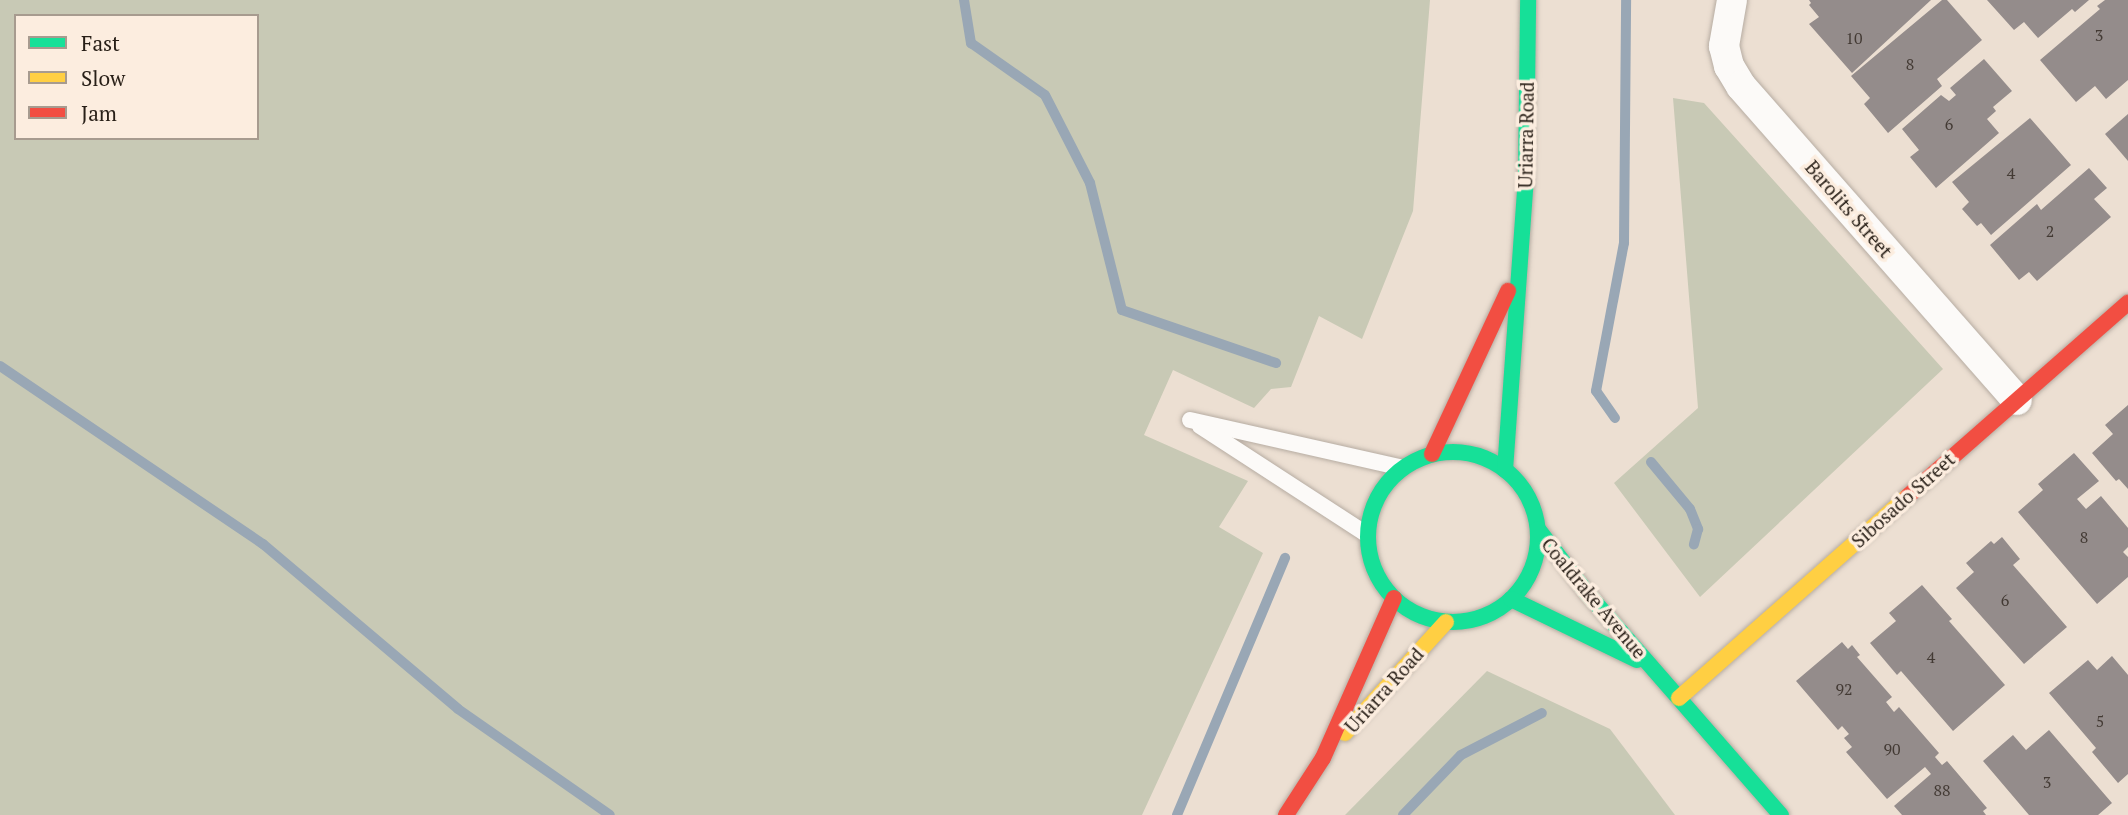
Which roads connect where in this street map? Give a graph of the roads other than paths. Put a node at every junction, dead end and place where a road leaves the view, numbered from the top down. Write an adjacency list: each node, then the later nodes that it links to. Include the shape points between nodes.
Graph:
1 (1528, 0): 3 (street, Uriarra Road, via 1526,174)
2 (1731, 0): 5 (street, Barolits Street, via 1724,46 1741,86)
3 (1518, 271): 6 (street, Uriarra Road); 8 (street, Uriarra Road)
4 (2128, 303): 5 (street, Sibosado Street)
5 (2017, 400): 15 (street, Sibosado Street)
6 (1432, 454): 7 (street); 8 (street, via 1458,452)
7 (1402, 468): 10 (street, via 1372,509); 10 (lane, via 1190,420)
8 (1506, 470): 9 (street, via 1527,497)
9 (1538, 529): 12 (street, via 1528,579); 14 (street, Coaldrake Avenue)
10 (1368, 535): 11 (street, via 1379,580)
11 (1394, 598): 13 (street, via 1418,615); 16 (street, Uriarra Road)
12 (1511, 599): 13 (street, via 1470,621); 14 (street, Coaldrake Avenue)
13 (1446, 622): 16 (street, Uriarra Road)
14 (1651, 667): 15 (street, Coaldrake Avenue)
15 (1679, 698): 18 (street, Coaldrake Avenue)
16 (1323, 758): 17 (street, Uriarra Road)
17 (1286, 815)
18 (1781, 815)

